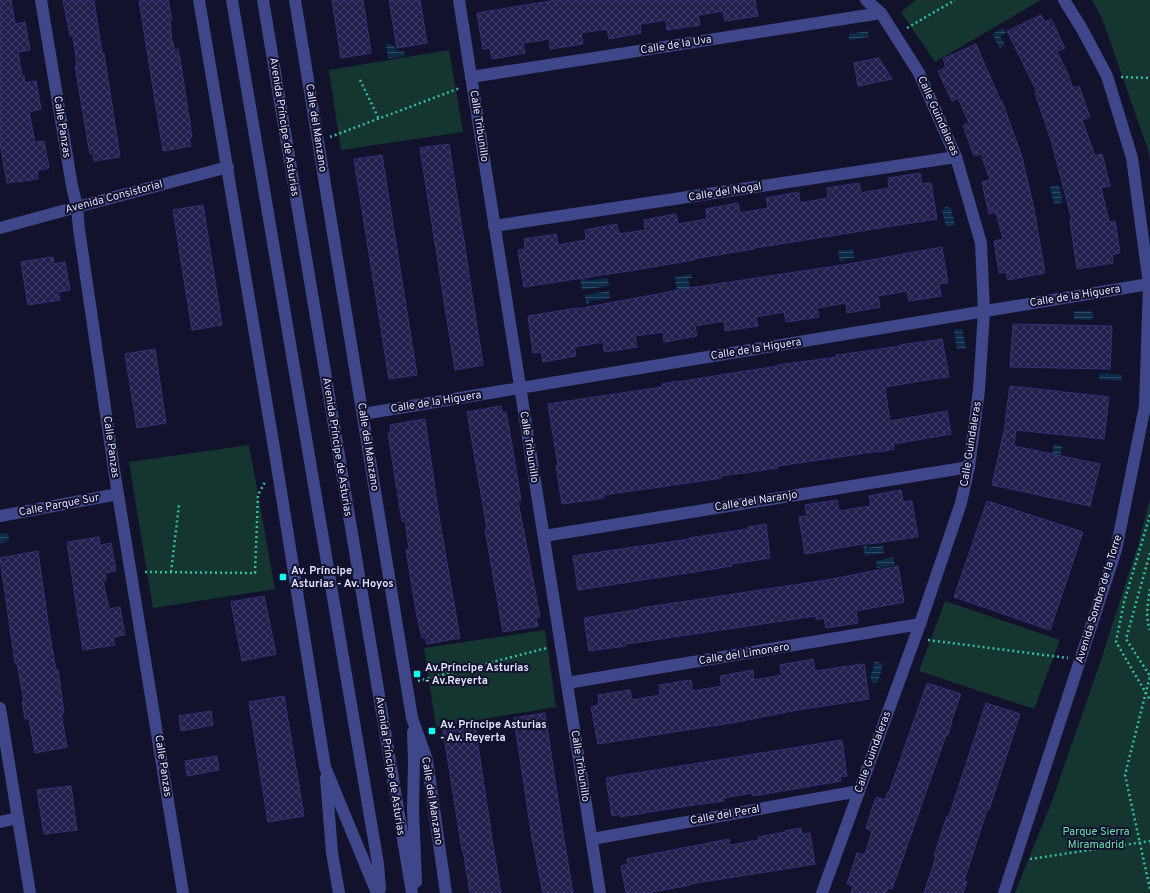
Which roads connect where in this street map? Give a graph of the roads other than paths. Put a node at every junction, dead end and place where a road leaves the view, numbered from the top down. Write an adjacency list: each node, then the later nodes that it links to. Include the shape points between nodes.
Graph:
1 (41, 0): 13 (street, Calle Panzas)
2 (199, 0): 12 (street)
3 (232, 0): 36 (street, via 378,864)
4 (263, 0): 37 (street, Avenida Príncipe de Asturias)
5 (295, 0): 19 (street, Calle del Manzano)
6 (459, 0): 10 (street, Calle Tribunillo)
7 (866, 0): 9 (street, Calle Guindaleras)
8 (1064, 0): 16 (street, Avenida Sombra de la Torre, via 1107,76 1132,158)
9 (881, 13): 10 (street, Calle de la Uva); 11 (street, Calle Guindaleras, via 919,73)
10 (471, 80): 14 (street, Calle Tribunillo)
11 (956, 157): 14 (street, Calle del Nogal); 17 (street, Calle Guindaleras, via 981,243)
12 (228, 167): 13 (street, Avenida Consistorial); 28 (street)
13 (77, 207): 15 (street, Avenida Consistorial); 21 (street, Calle Panzas)
14 (494, 226): 18 (street, Calle Tribunillo)
15 (0, 228)
16 (1149, 284): 17 (street, Calle de la Higuera); 42 (street, Avenida Sombra de la Torre, via 1145,406 1116,550)
17 (984, 311): 18 (street, Calle de la Higuera); 20 (street, Calle Guindaleras, via 979,390)
18 (520, 388): 19 (street, Calle de la Higuera); 23 (street, Calle Tribunillo)
19 (363, 414): 27 (street, Calle del Manzano)
20 (969, 467): 23 (street, Calle del Naranjo); 24 (street, Calle Guindaleras, via 961,503)
21 (118, 494): 22 (street, Calle Parque Sur); 34 (street, Calle Panzas)
22 (0, 516)
23 (544, 536): 25 (street, Calle Tribunillo)
24 (920, 624): 25 (street, Calle del Limonero); 29 (street, Calle Guindaleras)
25 (567, 683): 32 (street, Calle Tribunillo)
26 (0, 708): 30 (street)
27 (412, 718): 38 (street, Avenida Príncipe de Asturias); 39 (street, Calle del Manzano, via 427,760)
28 (325, 767): 35 (street, via 332,853); 36 (street)
29 (859, 791): 32 (street, Calle del Peral); 41 (street, Calle Guindaleras)
30 (18, 818): 31 (street); 33 (street)
31 (0, 822)
32 (592, 839): 40 (street, Calle Tribunillo)
33 (30, 893)
34 (184, 893)
35 (339, 893)
36 (379, 893)
37 (412, 893)
38 (417, 893)
39 (446, 893)
40 (600, 893)
41 (822, 893)
42 (1004, 893)

